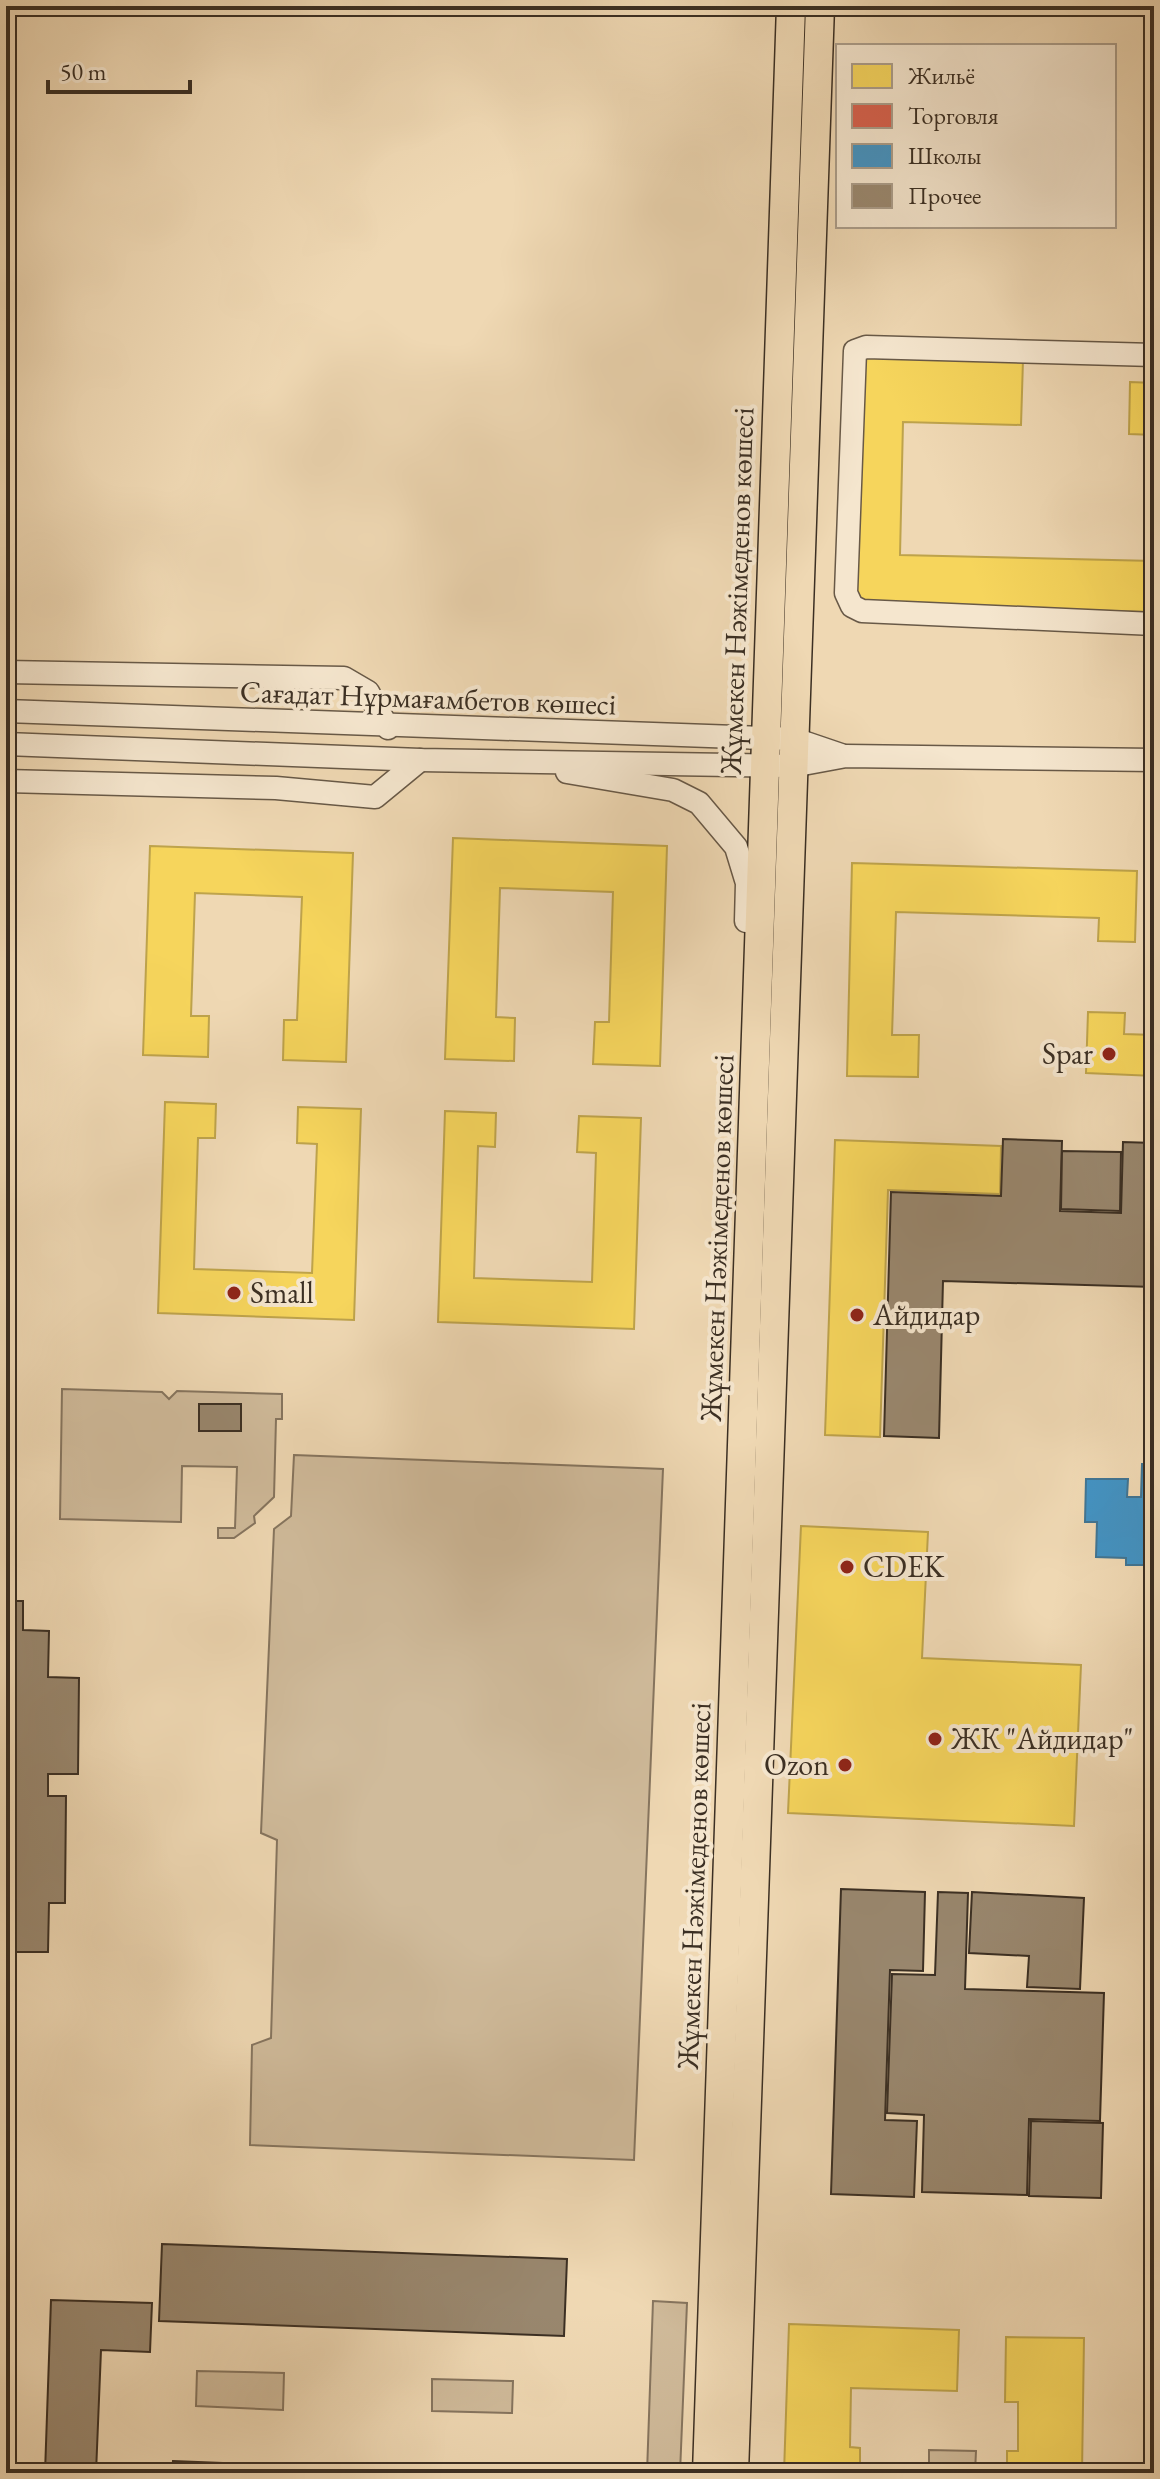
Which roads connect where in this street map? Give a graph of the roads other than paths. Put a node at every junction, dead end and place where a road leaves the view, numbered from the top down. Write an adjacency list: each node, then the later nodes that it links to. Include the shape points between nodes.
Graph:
1 (791, 6): 9 (main road, Жұмекен Нәжімеденов көшесі)
2 (820, 6): 9 (main road, Жұмекен Нәжімеденов көшесі)
3 (1154, 355): 4 (street, via 866,347 855,351 846,593 852,606 862,611)
4 (1154, 624)
5 (6, 672): 7 (street, via 344,678 368,692)
6 (6, 711): 7 (street, Сағадат Нұрмағамбетов көшесі)
7 (388, 728): 9 (street, Сағадат Нұрмағамбетов көшесі)
8 (6, 744): 11 (street, Сағадат Нұрмағамбетов көшесі)
9 (780, 753): 10 (street, Сағадат Нұрмағамбетов көшесі); 12 (street, Сағадат Нұрмағамбетов көшесі); 14 (main road, Жұмекен Нәжімеденов көшесі); 16 (main road, Жұмекен Нәжімеденов көшесі)
10 (471, 759): 11 (street, Сағадат Нұрмағамбетов көшесі); 14 (street, via 673,790 699,803 736,847 747,883 746,970)
11 (420, 760): 13 (street, via 375,797 276,788)
12 (1154, 760)
13 (6, 781)
14 (758, 1032): 15 (main road, Жұмекен Нәжімеденов көшесі)
15 (707, 2473)
16 (734, 2473)

